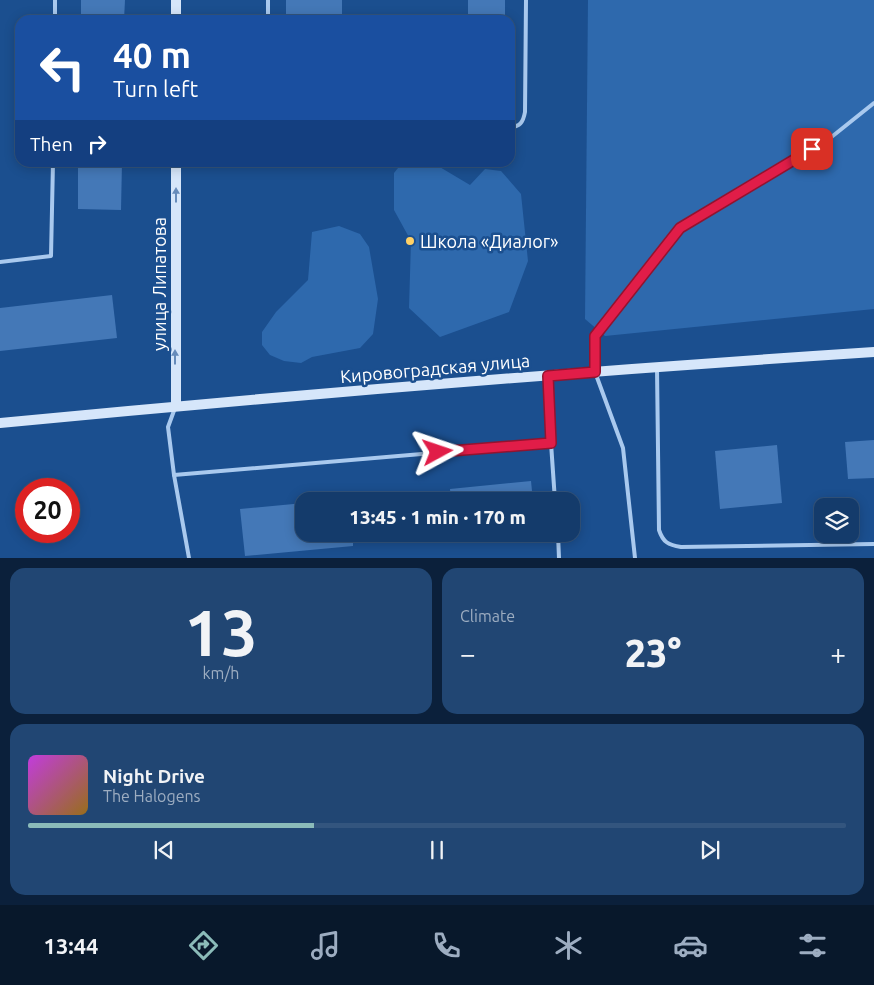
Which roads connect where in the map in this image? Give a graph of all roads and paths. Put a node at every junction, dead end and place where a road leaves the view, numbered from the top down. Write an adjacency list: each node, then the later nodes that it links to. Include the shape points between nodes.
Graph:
1 (55, 0): 5 (lane)
2 (176, 0): 6 (street)
3 (268, 0): 7 (lane)
4 (526, 0): 9 (lane, via 525,112 524,121)
5 (55, 15)
6 (176, 15)
7 (268, 15)
8 (874, 102): 15 (lane, via 829,139 680,228 595,336)
9 (515, 127)
10 (53, 167): 12 (lane, via 52,256)
11 (176, 167): 17 (street, улица Липатова, one-way to 11)
12 (0, 262)
13 (874, 352): 14 (street, Кировоградская улица)
14 (657, 366): 15 (street, Кировоградская улица); 23 (lane, via 662,539 681,547)
15 (595, 372): 16 (street, Кировоградская улица); 26 (lane, via 623,448)
16 (548, 376): 17 (street, Кировоградская улица); 19 (lane)
17 (176, 406): 18 (street, Кировоградская улица); 20 (lane, via 168,427)
18 (0, 423)
19 (551, 443): 20 (lane); 21 (lane)
20 (174, 475): 24 (lane)
21 (554, 492)
22 (558, 542): 25 (lane)
23 (874, 544)
24 (189, 558)
25 (559, 558)
26 (635, 558)

